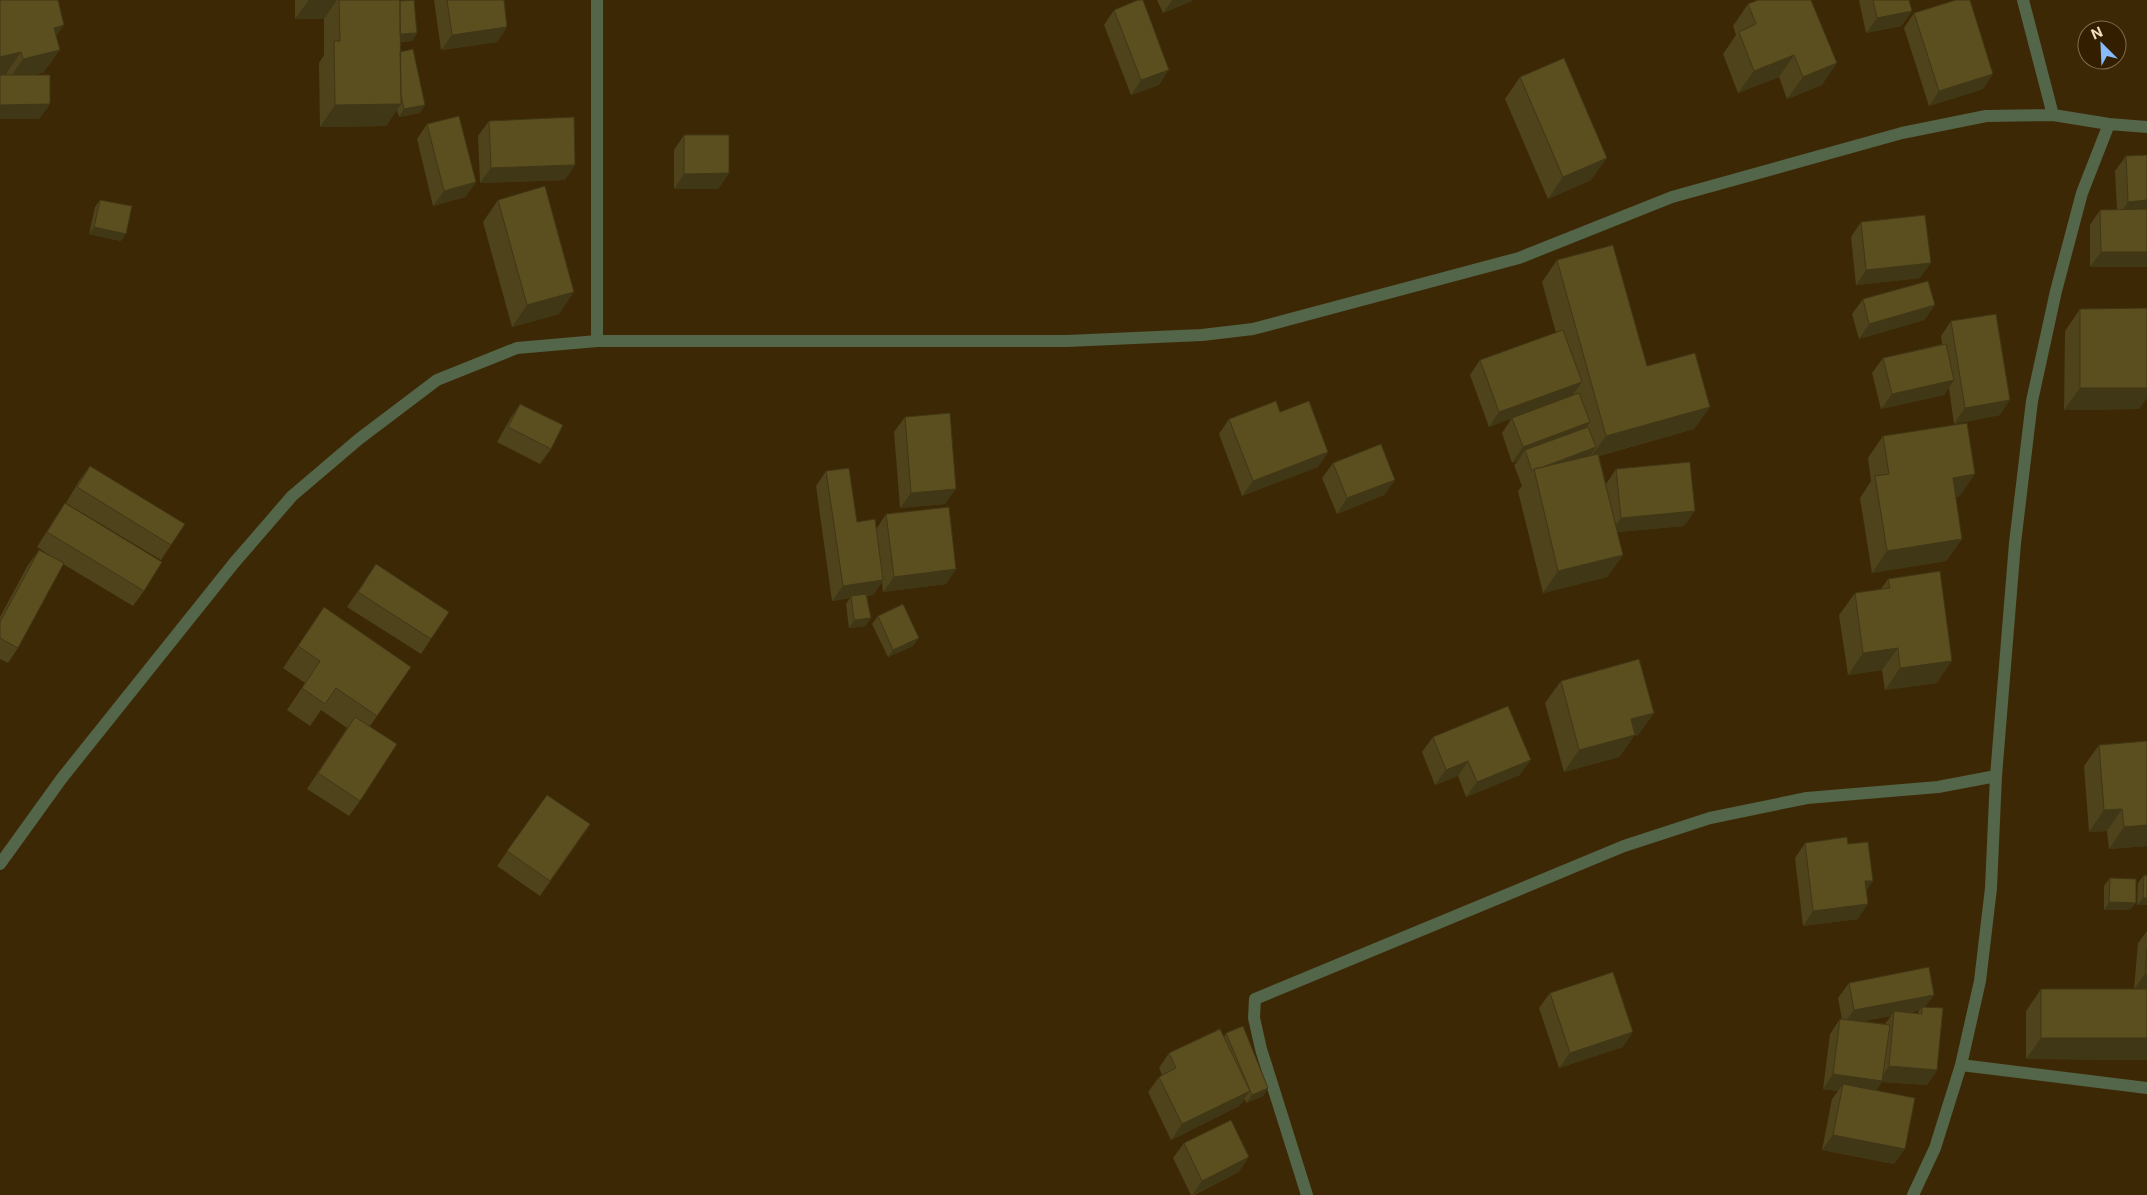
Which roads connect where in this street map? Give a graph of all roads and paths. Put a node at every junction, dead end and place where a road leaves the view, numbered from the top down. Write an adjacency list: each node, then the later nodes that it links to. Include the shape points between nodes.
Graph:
1 (596, 0): 6 (street)
2 (2023, 0): 3 (street)
3 (2053, 114): 4 (street); 6 (street, via 1986,116 1902,132 1672,197 1519,258 1253,329 1202,335 1067,341)
4 (2109, 124): 5 (street); 7 (street, via 2082,193 2032,401 2015,543)
5 (2147, 127)
6 (597, 341): 8 (street, via 518,348 437,380 359,439 292,496 68,770)
7 (1996, 776): 9 (street, via 1991,888 1982,972); 11 (street, via 1938,787 1807,798 1710,818 1624,846 1254,999 1254,1018 1261,1049)
8 (0, 864)
9 (1962, 1065): 10 (street); 12 (street, via 1935,1148)
10 (2147, 1088)
11 (1307, 1195)
12 (1913, 1195)

